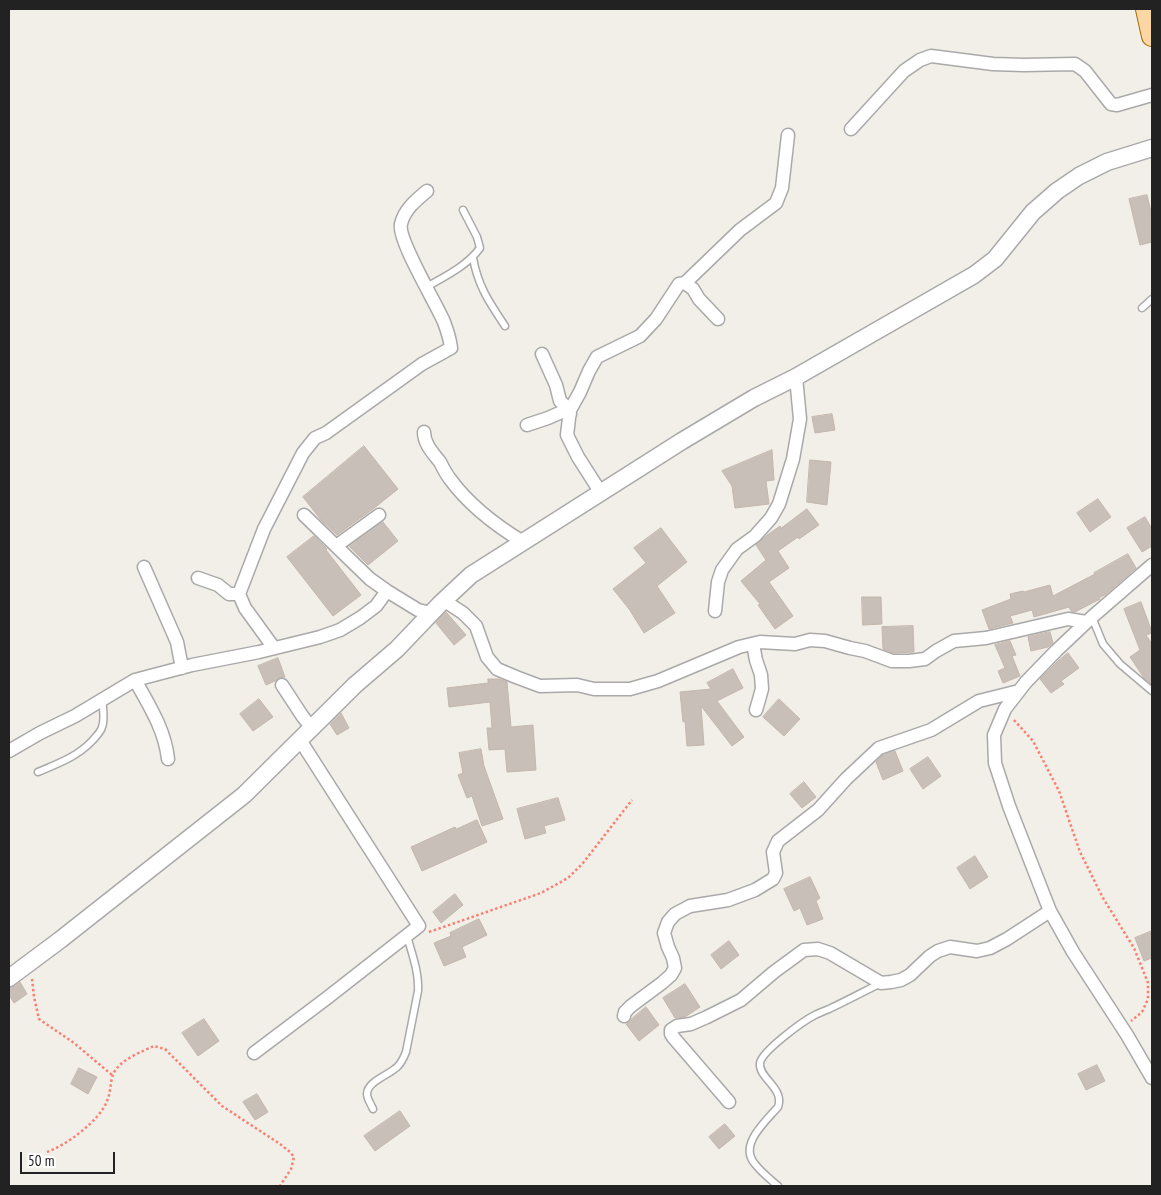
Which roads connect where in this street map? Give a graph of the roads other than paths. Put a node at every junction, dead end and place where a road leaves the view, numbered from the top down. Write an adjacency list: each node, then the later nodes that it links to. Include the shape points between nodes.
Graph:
1 (1146, 9): 2 (main road)
2 (1152, 36)
3 (1152, 95): 4 (street, via 1111,104 1085,71 1075,64 993,64 931,56 904,71)
4 (851, 129)
5 (788, 134): 10 (street, via 782,188 776,203 740,230)
6 (1152, 148): 17 (street, via 1106,162 1079,176 1034,212 996,259 974,275)
7 (427, 191): 11 (street, via 411,205 400,228)
8 (463, 210): 9 (lane, via 480,248)
9 (473, 258): 11 (lane); 15 (lane, via 487,300)
10 (685, 283): 14 (street); 18 (street, via 679,284 656,319 640,336 597,357)
11 (426, 287): 30 (street, via 444,322 451,348 422,364 316,438 303,453 264,529)
12 (1152, 298): 13 (lane)
13 (1142, 308)
14 (718, 319)
15 (504, 326)
16 (542, 354): 18 (street, via 560,401)
17 (796, 377): 21 (street, via 682,441); 32 (street, via 800,419 793,459 778,504 771,518 755,536 737,549 722,570)
18 (570, 412): 19 (street, via 564,411); 21 (street, via 567,434)
19 (527, 425)
20 (424, 432): 24 (street, via 424,439 448,478 465,498)
21 (601, 493): 24 (street)
22 (304, 515): 25 (street)
23 (379, 515): 25 (street)
24 (522, 542): 31 (street, via 471,575)
25 (336, 546): 29 (street)
26 (1152, 565): 34 (street)
27 (144, 567): 37 (street, via 177,642)
28 (198, 578): 30 (street, via 218,585 229,594)
29 (387, 592): 33 (street, via 418,610); 36 (street, via 376,606 340,630)
30 (239, 594): 36 (street, via 245,608)
31 (443, 600): 33 (street); 35 (street, via 476,626 487,657 497,669 540,686 630,689 658,682)
32 (715, 611)
33 (430, 613): 44 (street, via 397,649)
34 (1089, 620): 35 (street, via 1068,619 986,638 954,641 925,659 909,662 892,661 825,640); 40 (street); 41 (lane, via 1120,664)
35 (753, 644): 43 (street, via 762,689)
36 (274, 648): 37 (street)
37 (182, 668): 38 (street)
38 (135, 680): 42 (street); 46 (street, via 159,725)
39 (282, 685): 44 (street, via 302,717)
40 (1019, 691): 48 (street, via 1005,709 994,736 995,763); 52 (street, via 979,701 932,730 879,748 818,810 778,841 774,852 776,872 773,879 728,900 690,906 675,914 664,933 673,958 671,975 631,1006)
41 (1152, 691)
42 (102, 699): 45 (street); 47 (lane, via 102,727 85,749)
43 (756, 710)
44 (306, 734): 49 (street, via 419,926); 50 (street, via 244,795)
45 (9, 751)
46 (168, 759)
47 (38, 772)
48 (1050, 912): 51 (street, via 990,948 977,951 950,947 930,956 901,980); 54 (street)
49 (407, 936): 53 (street); 56 (lane, via 417,972 418,991 402,1061 372,1084 367,1092)
50 (9, 978)
51 (881, 983): 55 (street, via 830,953 818,949 804,950 741,1000 691,1024 677,1026 672,1030 673,1038); 57 (lane, via 814,1015 762,1056 762,1070 780,1102 752,1139 749,1148 754,1163)
52 (624, 1016)
53 (254, 1053)
54 (1152, 1078)
55 (729, 1102)
56 (373, 1109)
57 (778, 1186)

